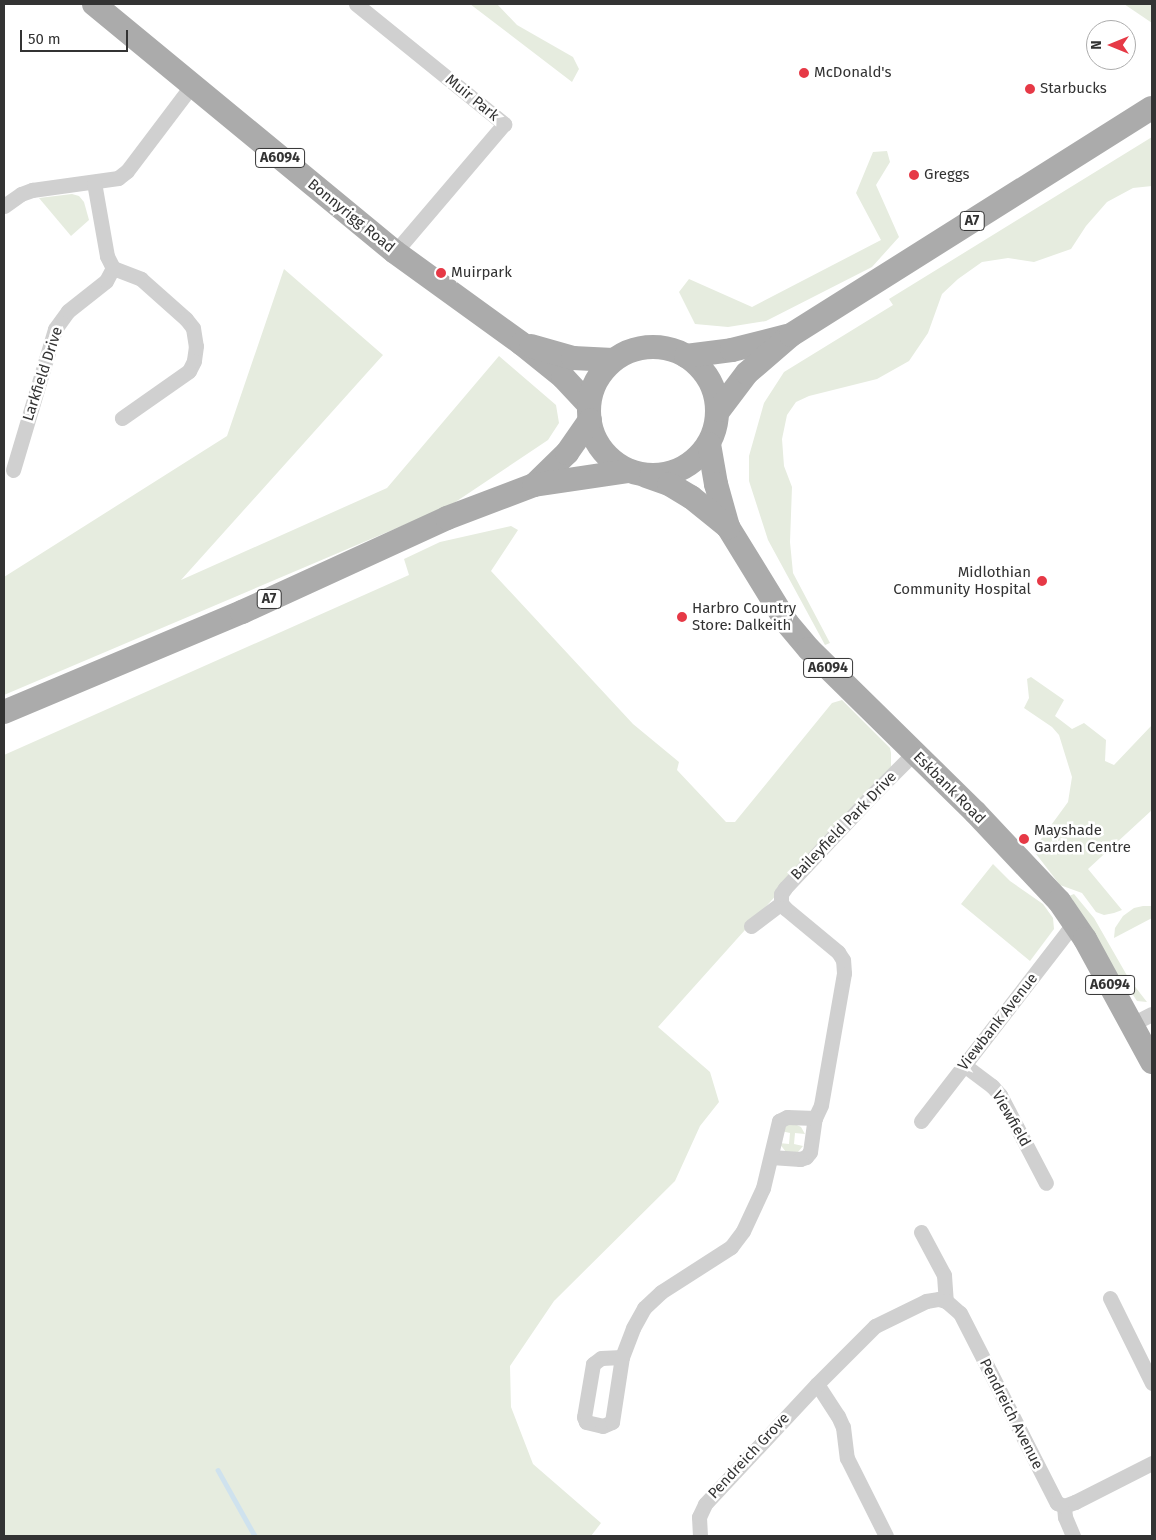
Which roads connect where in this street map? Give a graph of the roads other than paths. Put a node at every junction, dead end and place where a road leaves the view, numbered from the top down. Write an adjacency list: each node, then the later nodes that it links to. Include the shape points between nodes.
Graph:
1 (94, 4): 3 (main road, Bonnyrigg Road / A6094)
2 (356, 4): 7 (street, Muir Park, via 504,124)
3 (192, 85): 5 (street, via 127,171 118,178); 7 (main road, Bonnyrigg Road / A6094)
4 (1152, 108): 9 (main road, A7)
5 (94, 182): 6 (street, via 32,190); 8 (street, via 107,256)
6 (4, 206)
7 (395, 252): 10 (main road, Bonnyrigg Road / A6094)
8 (113, 268): 15 (street, via 141,279 186,319 193,328 196,346 194,361 188,371); 17 (street, Larkfield Drive, via 106,281 68,311 55,329)
9 (791, 335): 11 (main road, A7, via 732,350); 13 (main road, A7, via 746,373)
10 (522, 344): 12 (main road, Bonnyrigg Road / A6094, via 574,358); 14 (main road, Bonnyrigg Road / A6094, via 563,378)
11 (686, 356): 12 (main road, via 667,348 649,346 629,350); 13 (main road, via 703,372)
12 (613, 360): 14 (main road, via 596,379)
13 (719, 410): 16 (main road)
14 (589, 412): 18 (main road, via 600,447 609,457); 19 (main road, A7, via 567,453)
15 (122, 418)
16 (709, 444): 18 (main road, via 681,468 661,475); 20 (main road, Eskbank Road / A6094)
17 (13, 470)
18 (637, 473): 19 (main road, A7); 20 (main road, Eskbank Road / A6094, via 684,492)
19 (534, 485): 21 (main road, A7, via 447,518 242,612)
20 (728, 527): 22 (main road, Eskbank Road / A6094, via 793,630)
21 (4, 712)
22 (914, 753): 23 (street, Baileyfield Park Drive, via 785,888); 24 (main road, Eskbank Road / A6094, via 993,831 1059,901)
23 (781, 903): 25 (street, Baileyfield Park Drive); 29 (street, via 838,952 844,966 821,1105)
24 (1076, 924): 26 (main road, Eskbank Road / A6094); 28 (street, Viewbank Avenue)
25 (751, 926)
26 (1142, 1019): 27 (main road, Eskbank Road / A6094)
27 (1152, 1062)
28 (964, 1065): 30 (street, Viewbank Avenue); 32 (street, Viewfield, via 1000,1095)
29 (814, 1118): 31 (street, via 782,1119); 31 (street, via 810,1152 806,1157)
30 (921, 1121)
31 (772, 1157): 36 (street, via 756,1206 743,1231 731,1247 652,1299 633,1328)
32 (1046, 1183)
33 (921, 1232): 35 (street, via 944,1275)
34 (1110, 1298): 37 (street)
35 (946, 1301): 38 (street, Pendreich Grove, via 926,1301 884,1320); 40 (street, Pendreich Avenue, via 960,1313 1053,1498)
36 (622, 1357)
37 (1152, 1383)
38 (817, 1384): 41 (street, Pendreich Grove, via 705,1504 699,1518); 42 (street, via 838,1416 847,1458)
39 (1152, 1463): 40 (street)
40 (1064, 1506): 43 (street)
41 (700, 1536)
42 (886, 1536)
43 (1073, 1536)

